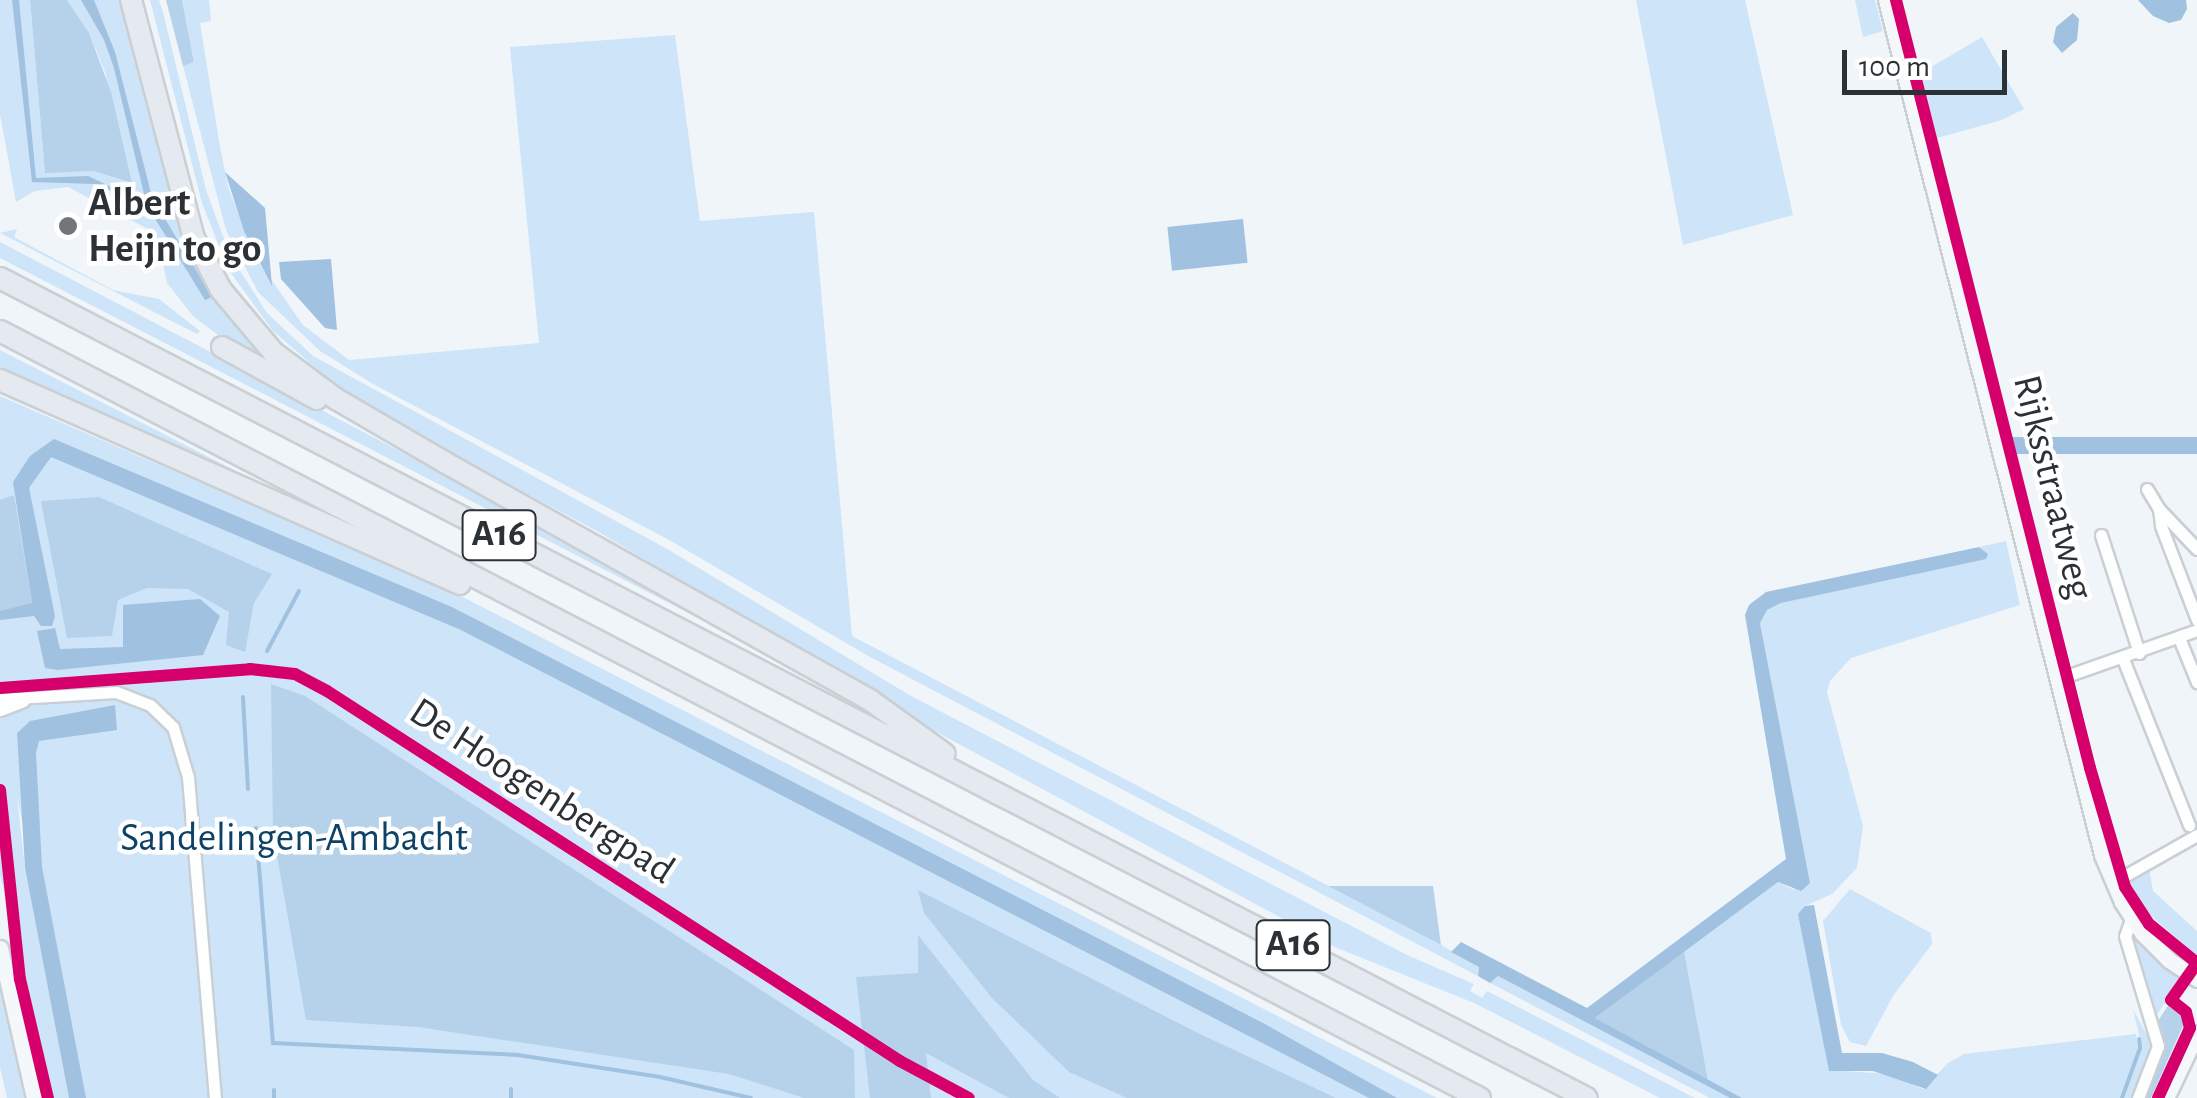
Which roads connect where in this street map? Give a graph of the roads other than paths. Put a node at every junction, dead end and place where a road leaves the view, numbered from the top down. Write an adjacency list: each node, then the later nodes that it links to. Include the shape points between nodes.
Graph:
1 (131, 0): 7 (highway, A16, via 182,202 221,290 296,372)
2 (1886, 0): 18 (street, Rijksstraatweg)
3 (0, 278): 23 (highway, A16)
4 (0, 331): 12 (highway, A16)
5 (222, 347): 7 (highway, A16)
6 (0, 380): 12 (highway, A16, via 498,602)
7 (446, 463): 23 (highway, A16, via 870,700)
8 (2147, 489): 9 (street)
9 (2159, 509): 11 (street); 13 (street)
10 (2102, 536): 16 (street)
11 (2197, 549)
12 (542, 612): 32 (highway, A16)
13 (2197, 620)
14 (2197, 630): 15 (street)
15 (2180, 638): 16 (street); 19 (street)
16 (2139, 653): 17 (street)
17 (2123, 659): 18 (street); 24 (street)
18 (2058, 679): 25 (street, Rijksstraatweg)
19 (2197, 682)
20 (0, 699): 21 (street)
21 (27, 700): 22 (street); 31 (street, via 42,692 133,696 160,712 183,750)
22 (0, 710)
23 (999, 793): 33 (highway, A16)
24 (2193, 830): 25 (street)
25 (2112, 883): 26 (street, Rijksstraatweg)
26 (2131, 918): 28 (street, Rijksstraatweg, via 2168,960); 34 (street, Rijksstraatweg, via 2126,936 2158,1046)
27 (0, 948): 30 (street)
28 (2197, 979)
29 (2197, 1034): 35 (street)
30 (34, 1098)
31 (215, 1098)
32 (1480, 1098)
33 (1586, 1098)
34 (2138, 1098)
35 (2166, 1098)

